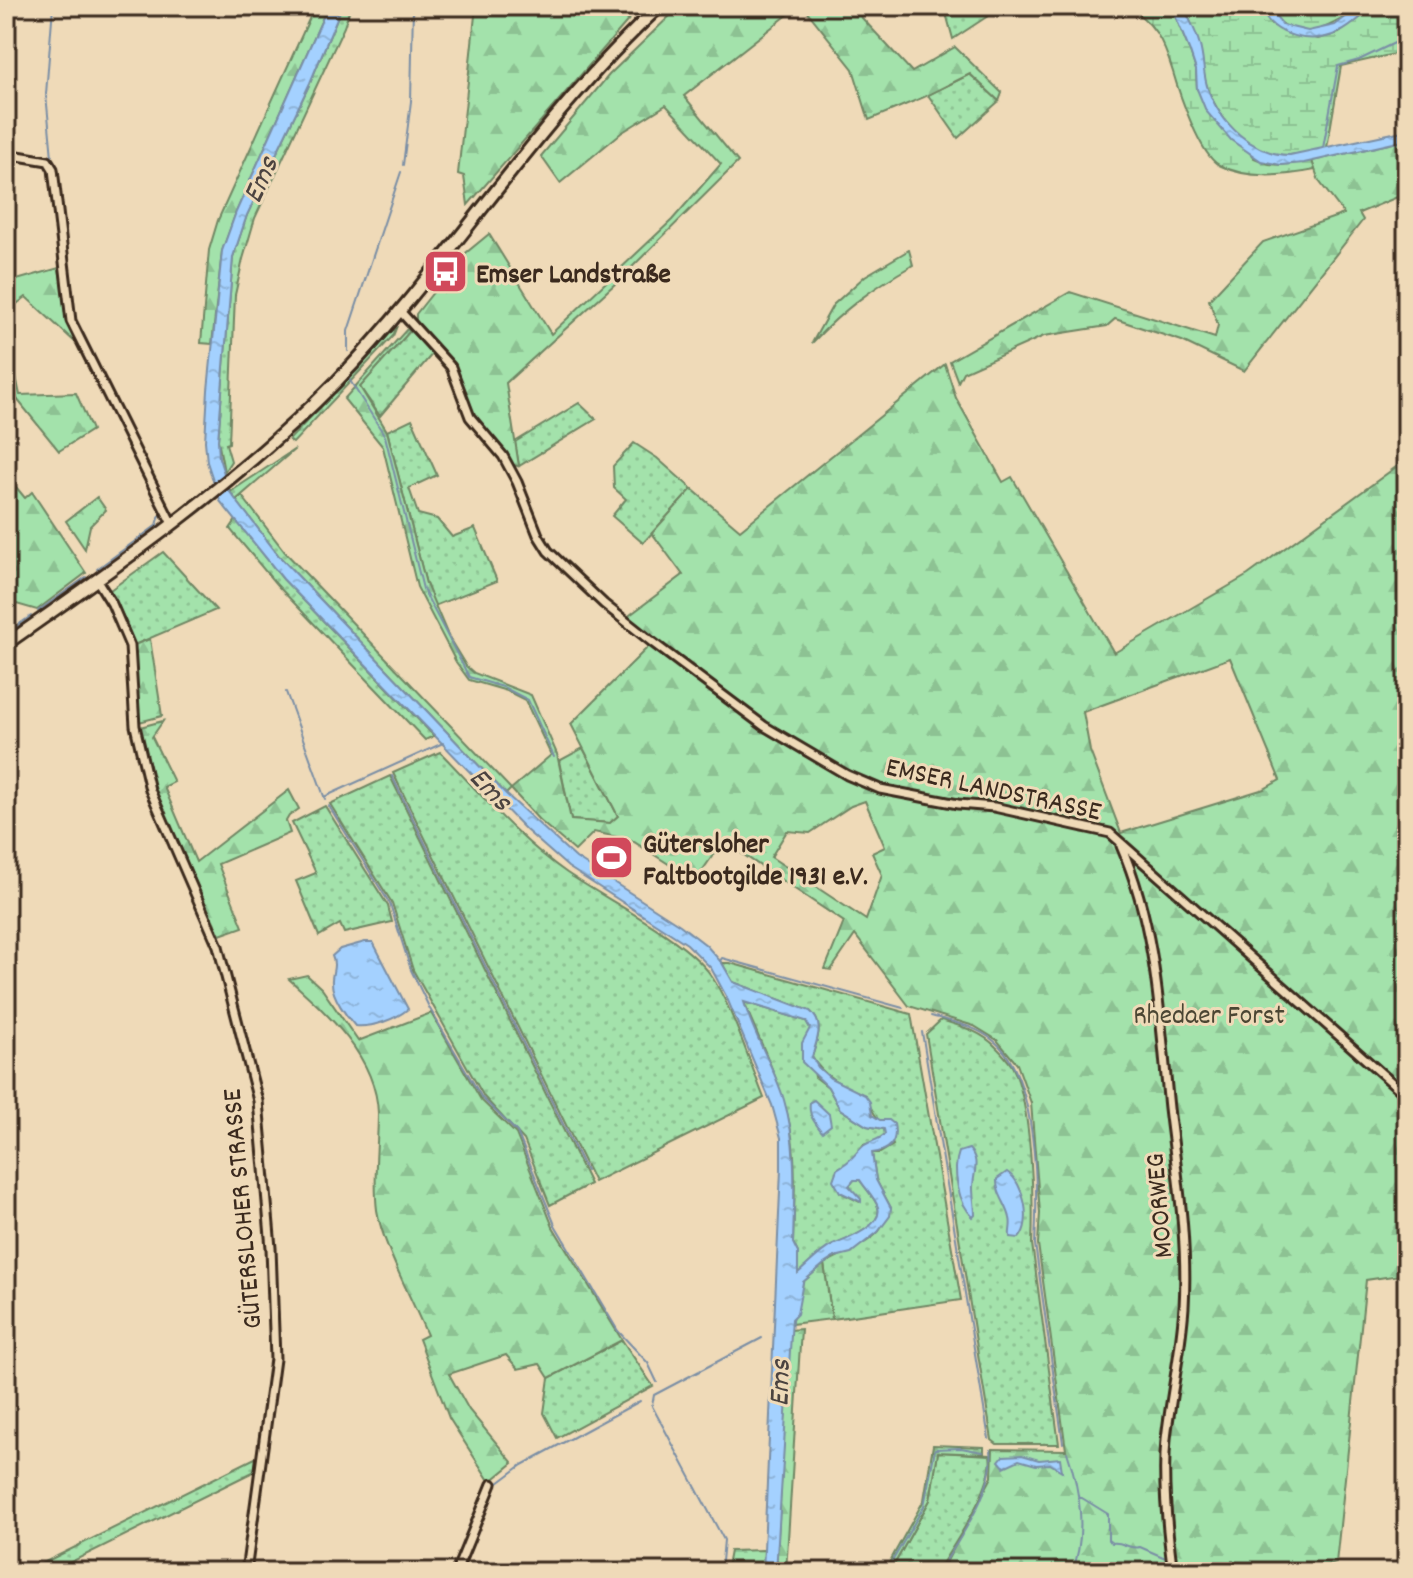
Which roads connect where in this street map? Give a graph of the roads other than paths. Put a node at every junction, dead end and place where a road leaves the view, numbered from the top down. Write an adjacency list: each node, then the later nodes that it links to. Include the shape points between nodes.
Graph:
1 (660, 6): 3 (main road, via 590,77)
2 (6, 154): 4 (street, via 48,161 53,169 71,321)
3 (400, 311): 4 (main road, via 286,430); 7 (street, EMSER LANDSTRASSE, via 451,367 470,417 503,456 548,551 604,604 745,713 880,789 1091,827)
4 (172, 524): 5 (main road)
5 (97, 580): 6 (main road); 11 (street, GÜTERSLOHER STRASSE, via 130,646 135,726 150,790 218,946 258,1101 275,1359)
6 (6, 644)
7 (1120, 842): 8 (street, EMSER LANDSTRASSE); 10 (street, MOORWEG, via 1141,900 1156,982 1184,1229 1179,1365 1166,1440)
8 (1407, 1096)
9 (492, 1484): 12 (street)
10 (1172, 1565)
11 (246, 1572)
12 (456, 1572)

